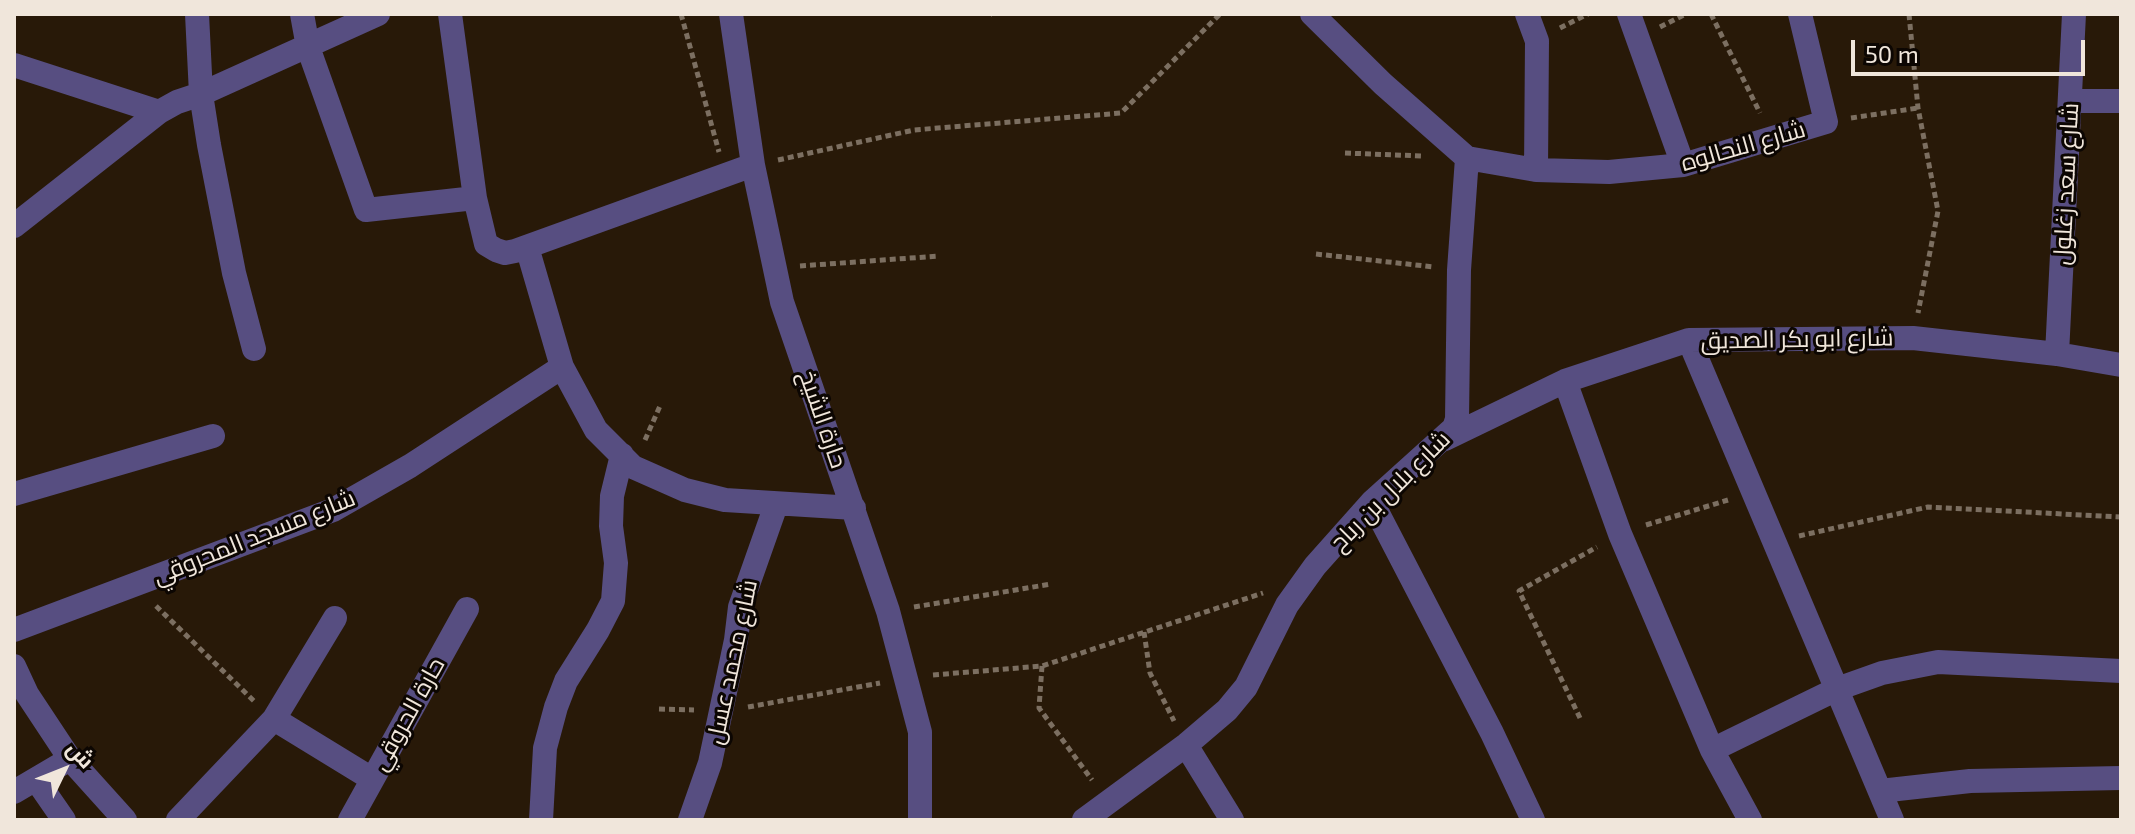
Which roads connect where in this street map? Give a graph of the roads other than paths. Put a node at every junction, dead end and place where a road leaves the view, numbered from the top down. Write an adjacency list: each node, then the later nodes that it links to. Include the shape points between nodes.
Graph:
1 (197, 14): 13 (street)
2 (302, 14): 11 (street)
3 (374, 14): 11 (street)
4 (450, 14): 21 (street)
5 (731, 14): 18 (street, حارة الشيخ)
6 (1527, 14): 20 (street, via 1537,41)
7 (1629, 14): 19 (street)
8 (1800, 14): 19 (street, شارع النحالوه, via 1826,122)
9 (2074, 14): 14 (street, شارع سعد زغلول)
10 (1322, 17): 17 (street, via 1383,84)
11 (308, 47): 13 (street); 21 (street, via 366,210)
12 (14, 65): 16 (street)
13 (201, 94): 16 (street); 25 (street, via 218,197)
14 (2070, 101): 15 (street); 26 (street, شارع سعد زغلول)
15 (2121, 101)
16 (159, 112): 22 (street)
17 (1467, 158): 20 (street, شارع النحالوه); 31 (street, شارع بلال بن رباح, via 1457,419)
18 (753, 165): 23 (street); 36 (street, حارة الشيخ, via 782,302)
19 (1683, 165): 20 (street, شارع النحالوه, via 1609,172)
20 (1536, 170)
21 (475, 198): 23 (street, via 486,244 505,253)
22 (14, 226)
23 (527, 247): 28 (street)
24 (1689, 340): 26 (street, شارع ابو بكر الصديق, via 1913,338); 29 (street, شارع ابو بكر الصديق); 42 (street)
25 (254, 349)
26 (2057, 354): 27 (street, شارع ابو بكر الصديق)
27 (2121, 365)
28 (562, 367): 32 (street, via 596,430); 39 (street, شارع مسجد المحروقي, via 333,510)
29 (1565, 381): 31 (street, شارع ابو بكر الصديق); 45 (street, via 1620,534)
30 (213, 436): 33 (street)
31 (1444, 440): 34 (street, شارع بلال بن رباح)
32 (628, 461): 35 (street, via 685,490); 56 (street, via 612,496 613,601 556,707 545,748)
33 (14, 494)
34 (1372, 502): 44 (street, شارع بلال بن رباح, via 1287,605 1246,687); 61 (street)
35 (776, 505): 36 (street); 57 (street, شارع محمد عسل, via 740,607 710,763)
36 (854, 508): 58 (street, حارة الشيخ, via 920,732)
37 (467, 609): 48 (street, حارة الحروقي)
38 (335, 618): 43 (street)
39 (14, 630)
40 (14, 666): 46 (street)
41 (2121, 671): 42 (street, via 1938,662)
42 (1837, 689): 45 (street); 50 (street)
43 (274, 719): 48 (street); 54 (street)
44 (1186, 745): 59 (street, شارع بلال بن رباح); 60 (street)
45 (1712, 750): 62 (street)
46 (70, 759): 49 (street); 53 (street)
47 (2121, 778): 50 (street, via 1970,781)
48 (372, 779): 55 (street, حارة الحروقي)
49 (37, 781): 51 (street); 52 (street)
50 (1880, 791): 63 (street)
51 (14, 792)
52 (64, 820)
53 (125, 820)
54 (178, 820)
55 (350, 820)
56 (541, 820)
57 (690, 820)
58 (920, 820)
59 (1084, 820)
60 (1232, 820)
61 (1533, 820)
62 (1750, 820)
63 (1892, 820)

